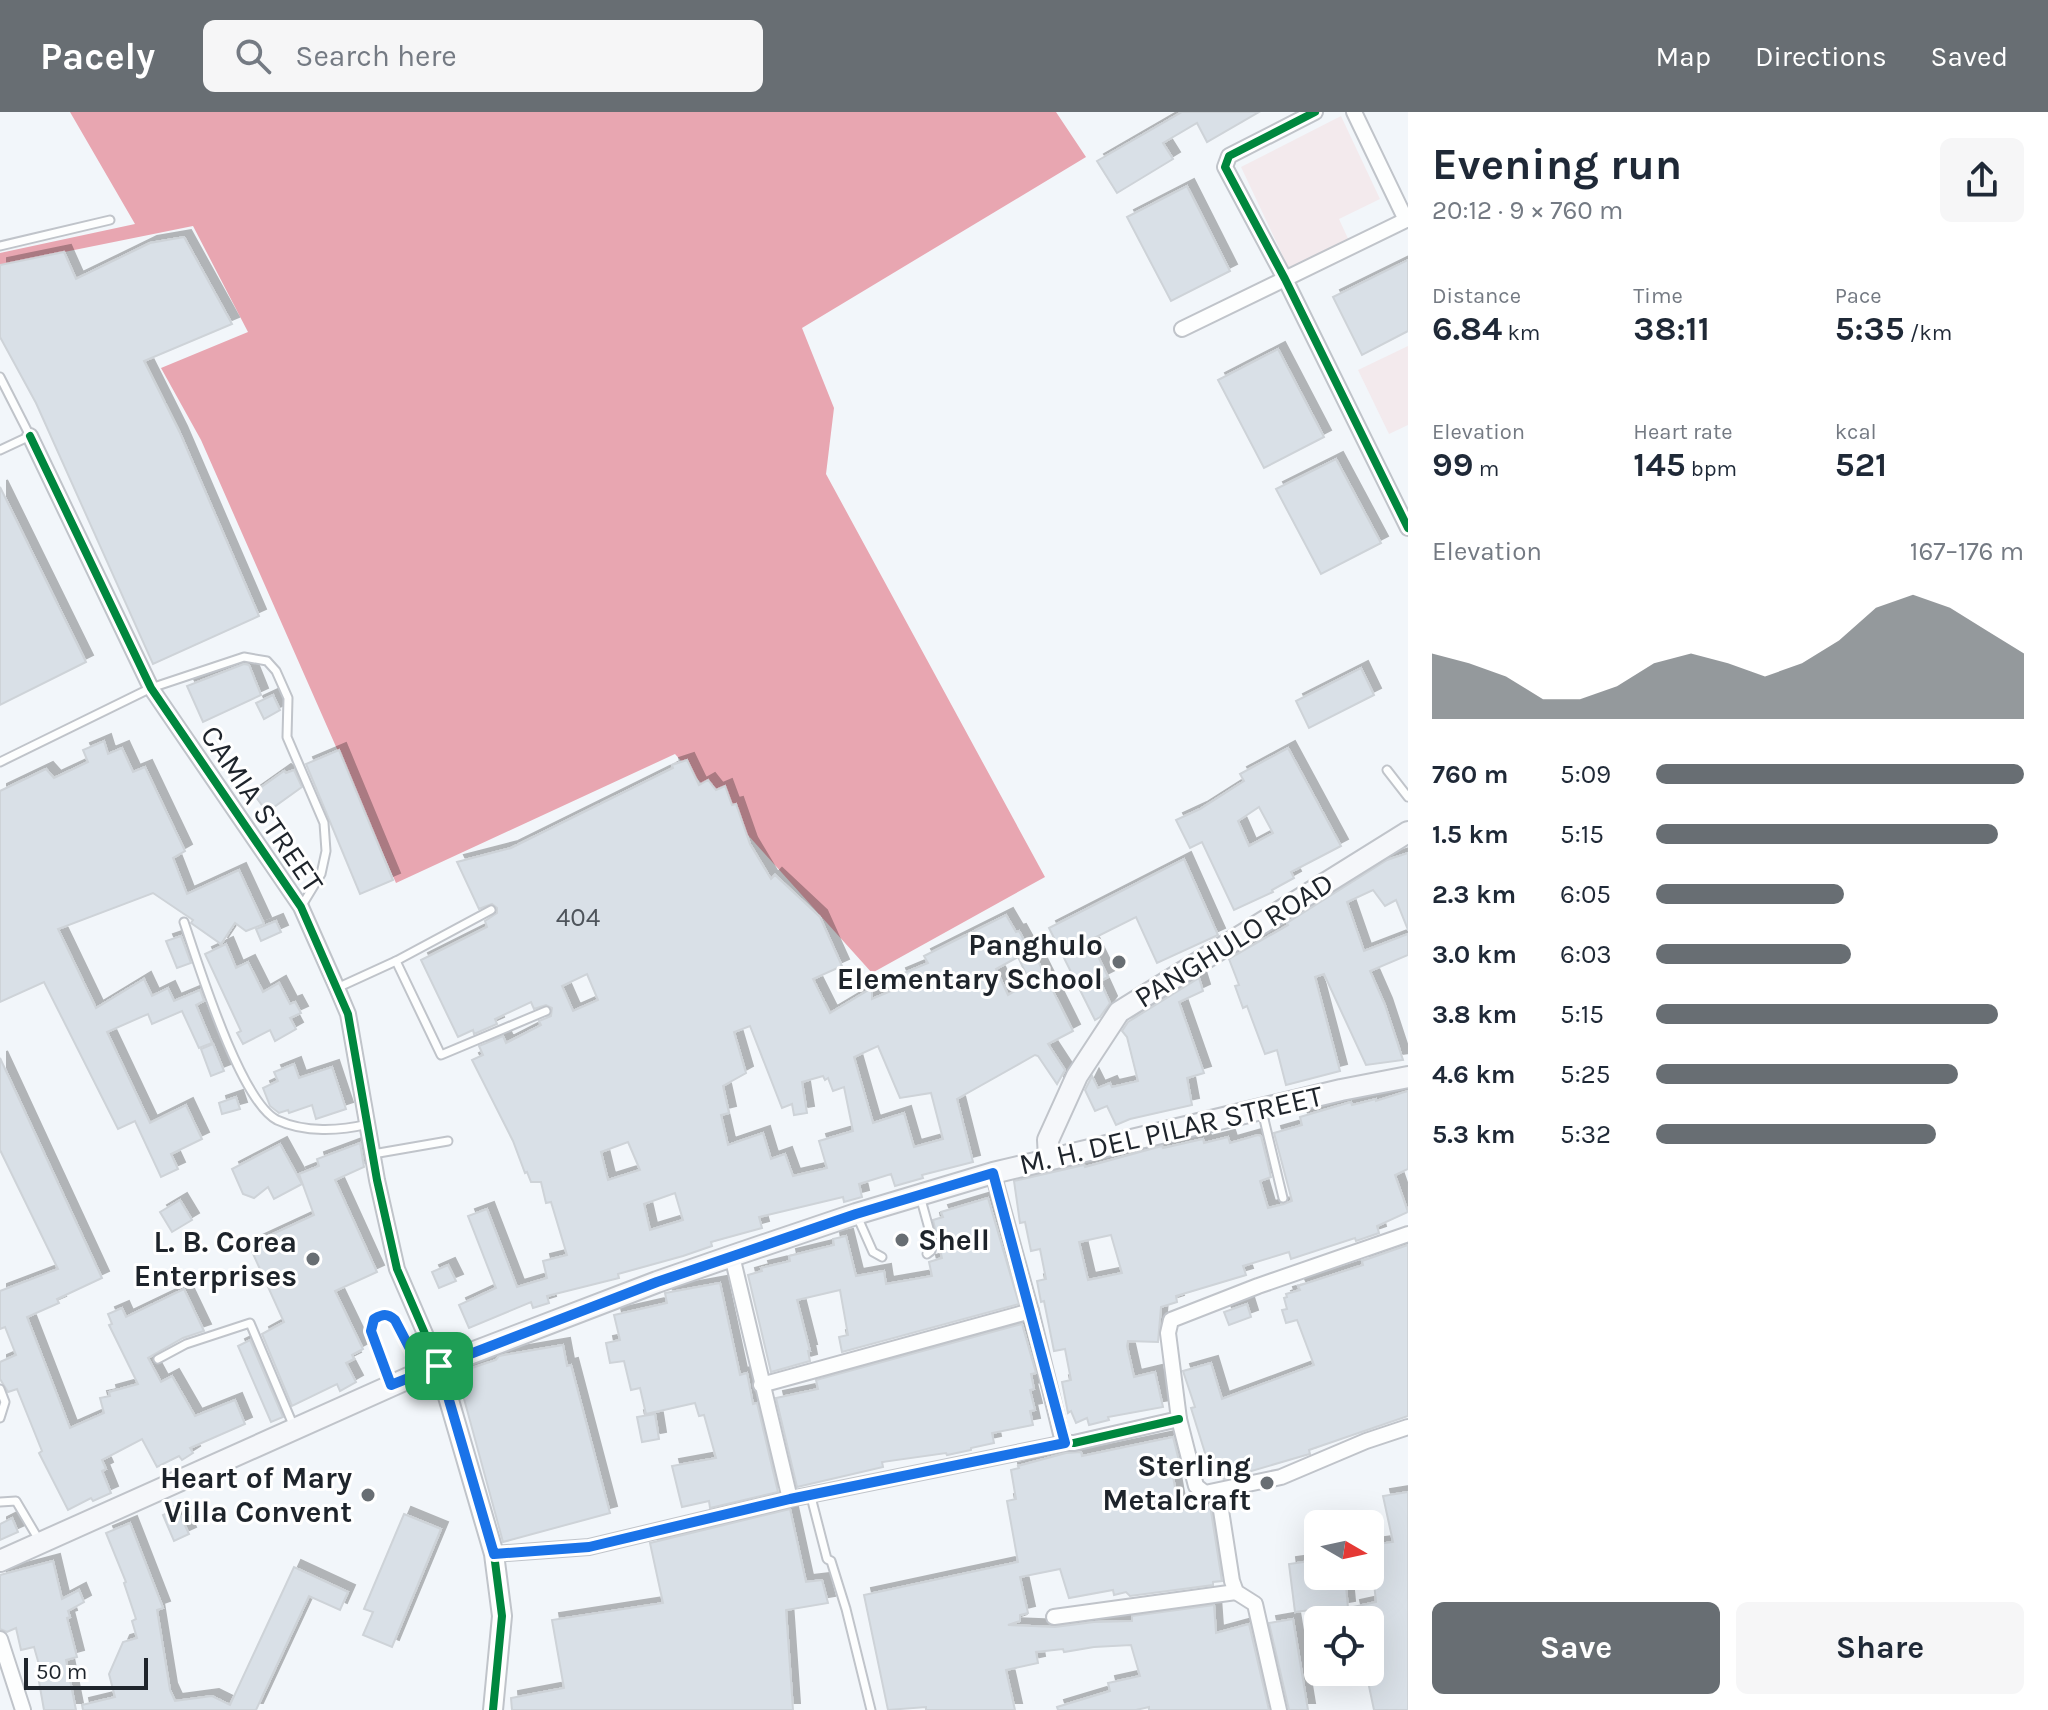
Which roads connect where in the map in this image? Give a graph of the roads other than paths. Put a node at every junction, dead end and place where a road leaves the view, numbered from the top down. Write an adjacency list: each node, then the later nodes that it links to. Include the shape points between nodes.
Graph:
1 (1315, 112): 6 (street, via 1226,161)
2 (1354, 112): 4 (street)
3 (110, 220): 5 (lane)
4 (1407, 220): 6 (street)
5 (0, 246)
6 (1285, 279): 7 (street); 11 (street)
7 (1182, 329)
8 (0, 377): 9 (lane)
9 (30, 436): 10 (lane); 12 (street, CAMIA STREET)
10 (0, 450)
11 (1408, 528)
12 (151, 688): 13 (lane); 17 (street, CAMIA STREET); 17 (lane, via 244,657 267,661 276,671 288,698 287,737 324,823 321,874)
13 (0, 762)
14 (1387, 770): 15 (lane)
15 (1408, 797)
16 (1408, 832): 28 (main road, PANGHULO ROAD, via 1119,1012 1077,1076 1048,1140)
17 (301, 907): 21 (street, CAMIA STREET)
18 (491, 910): 20 (lane)
19 (184, 922): 25 (lane, via 237,1066 267,1110 277,1120 321,1129)
20 (396, 961): 21 (lane); 22 (lane, via 441,1055)
21 (337, 988): 25 (street, CAMIA STREET, via 348,1014)
22 (546, 1011)
23 (1408, 1077): 24 (main road, M. H. DEL PILAR STREET)
24 (1261, 1109): 28 (main road, M. H. DEL PILAR STREET); 31 (lane)
25 (368, 1124): 27 (street, CAMIA STREET)
26 (448, 1141): 27 (lane)
27 (373, 1154): 39 (street, CAMIA STREET, via 397,1269)
28 (1049, 1158): 29 (main road, M. H. DEL PILAR STREET)
29 (993, 1173): 30 (main road, M. H. DEL PILAR STREET); 37 (street)
30 (920, 1195): 32 (main road, M. H. DEL PILAR STREET); 34 (lane, via 933,1243)
31 (1283, 1198)
32 (856, 1214): 35 (main road, M. H. DEL PILAR STREET); 36 (lane, via 873,1252)
33 (1408, 1234): 44 (street, via 1171,1320 1168,1333)
34 (927, 1254)
35 (732, 1256): 39 (main road, M. H. DEL PILAR STREET); 41 (street)
36 (882, 1257)
37 (1031, 1311): 41 (street); 47 (street)
38 (158, 1359): 46 (lane, via 186,1344 253,1324)
39 (430, 1369): 40 (main road, M. H. DEL PILAR STREET); 40 (lane, via 395,1320 383,1314 374,1319 371,1331); 53 (street)
40 (391, 1385): 46 (main road, M. H. DEL PILAR STREET)
41 (761, 1385): 50 (street)
42 (0, 1389): 43 (lane, via 5,1402)
43 (0, 1418)
44 (1179, 1419): 47 (street); 48 (street, via 1196,1486 1205,1493)
45 (1408, 1427): 48 (street, via 1281,1477)
46 (295, 1429): 52 (main road, M. H. DEL PILAR STREET)
47 (1065, 1443): 49 (street)
48 (1218, 1491): 55 (street)
49 (811, 1497): 50 (street); 60 (lane)
50 (790, 1499): 53 (street, via 589,1547)
51 (0, 1502): 52 (lane, via 16,1501)
52 (40, 1543): 54 (main road, M. H. DEL PILAR STREET)
53 (494, 1554): 59 (street, via 502,1616)
54 (0, 1561)
55 (1236, 1592): 56 (street); 61 (street, via 1255,1604)
56 (1054, 1617)
57 (0, 1639): 58 (street)
58 (23, 1710)
59 (493, 1710)
60 (871, 1710)
61 (1279, 1710)

